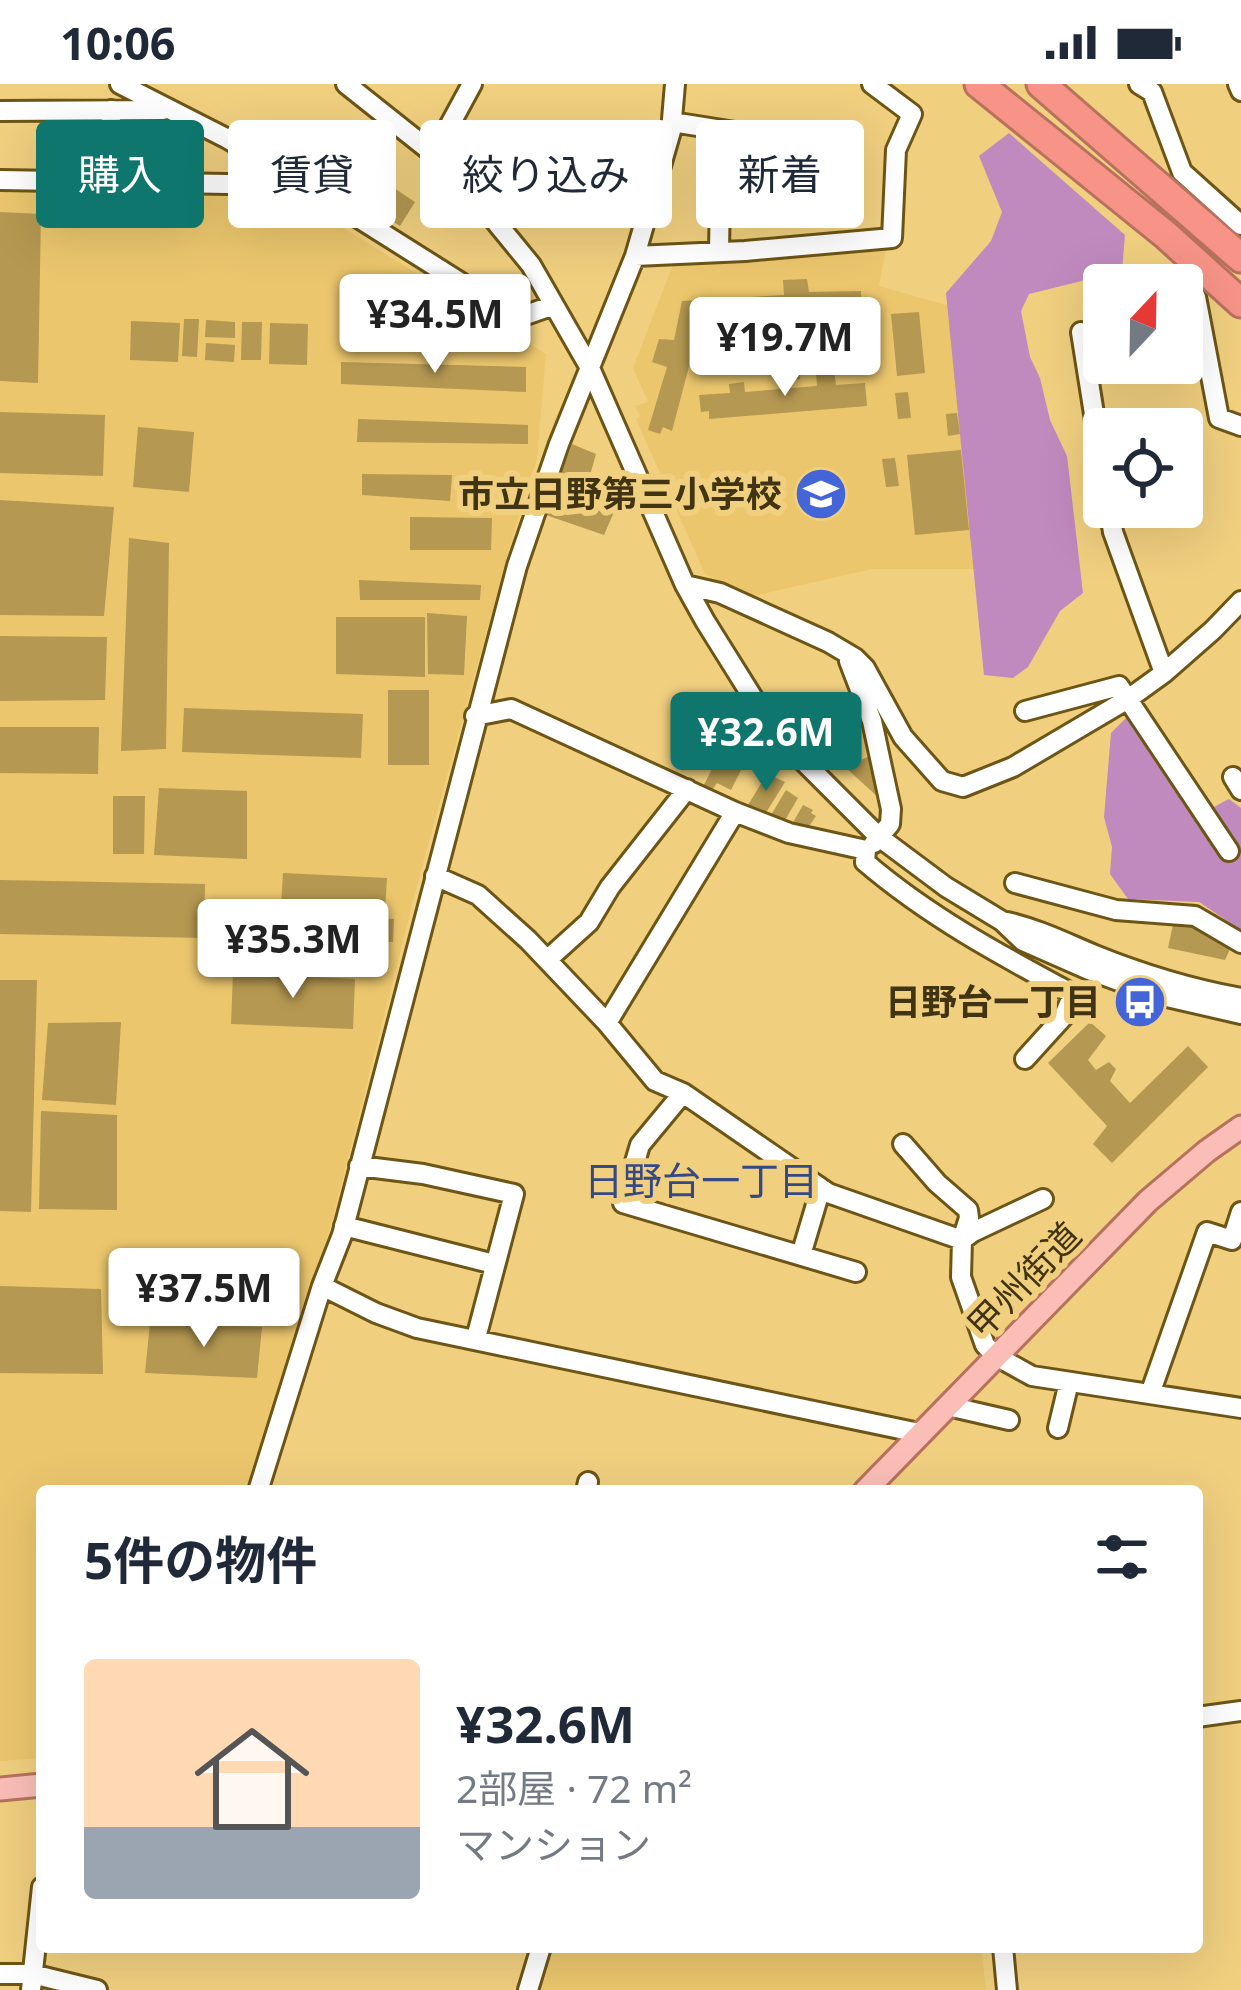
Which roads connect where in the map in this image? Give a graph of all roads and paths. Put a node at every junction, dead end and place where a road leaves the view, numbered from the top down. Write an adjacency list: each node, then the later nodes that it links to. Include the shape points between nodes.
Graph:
1 (120, 84): 10 (street)
2 (346, 84): 16 (street)
3 (472, 84): 13 (street)
4 (675, 84): 14 (street)
5 (872, 84): 23 (street, via 911,114 896,150 892,238)
6 (979, 84): 26 (highway)
7 (1139, 84): 19 (street, via 1152,92 1182,172)
8 (1049, 90): 25 (highway)
9 (111, 110): 10 (street); 11 (street); 12 (street)
10 (167, 110): 15 (street)
11 (0, 111)
12 (111, 120)
13 (452, 120)
14 (672, 122): 23 (street, via 773,138 760,178 720,193)
15 (228, 139)
16 (420, 143)
17 (0, 180): 18 (street)
18 (36, 181)
19 (1241, 225)
20 (374, 228): 27 (street, via 509,313)
21 (503, 228): 27 (street)
22 (643, 228): 24 (street)
23 (719, 252): 24 (street)
24 (635, 256): 30 (street)
25 (1241, 257)
26 (1241, 303)
27 (554, 305): 30 (street)
28 (1081, 332): 31 (street)
29 (1203, 334): 32 (street, via 1219,418)
30 (590, 368): 34 (street); 40 (street, via 517,566)
31 (1093, 408)
32 (1241, 426)
33 (1112, 528): 37 (street)
34 (685, 585): 36 (street, via 720,592); 43 (street, via 760,709)
35 (1241, 601): 37 (street)
36 (843, 649): 38 (street, via 865,668 904,737 942,782 963,787); 43 (street, via 862,689 891,809)
37 (1164, 673): 38 (street)
38 (1128, 699): 39 (street, via 1119,686); 44 (street)
39 (1025, 710)
40 (476, 716): 41 (street, via 512,709); 45 (street)
41 (687, 789): 42 (street); 49 (street, via 589,922)
42 (735, 812): 43 (street, via 789,833); 52 (street)
43 (873, 844): 47 (street); 53 (street, via 865,862 997,953 1073,994 1064,1016)
44 (1229, 851)
45 (435, 876): 49 (street, via 478,895); 57 (street)
46 (1016, 884): 48 (street, via 1116,910 1195,916)
47 (1002, 921): 50 (street); 51 (street, via 1023,941 1089,970)
48 (1241, 943)
49 (547, 960): 52 (street)
50 (1241, 998)
51 (1241, 1014)
52 (607, 1023): 54 (street, via 655,1081)
53 (1024, 1059)
54 (683, 1093): 58 (street); 64 (street, via 640,1145 623,1203)
55 (1241, 1127): 69 (main road, 甲州街道, via 1148,1201)
56 (903, 1144): 62 (street, via 968,1210)
57 (359, 1166): 61 (street); 65 (street, via 514,1194)
58 (820, 1188): 62 (street); 64 (street)
59 (1043, 1199): 62 (street)
60 (1241, 1212): 63 (street)
61 (344, 1226): 65 (street); 67 (street)
62 (962, 1240): 69 (street, via 961,1276)
63 (1236, 1241): 71 (street, via 1208,1232)
64 (800, 1255): 66 (street)
65 (494, 1264): 68 (street)
66 (856, 1272)
67 (322, 1286): 68 (street, via 417,1328); 77 (street)
68 (476, 1338): 76 (street)
69 (996, 1356): 70 (street, via 1032,1376); 72 (main road, 甲州街道)
70 (1069, 1382): 71 (street); 75 (street)
71 (1150, 1394): 73 (street)
72 (948, 1406): 74 (street); 76 (main road, 甲州街道)
73 (1241, 1408)
74 (1010, 1420)
75 (1058, 1428)
76 (919, 1433): 78 (main road, 甲州街道)
77 (260, 1485)
78 (871, 1485)
79 (1241, 1712): 80 (street)
80 (1203, 1716)
81 (36, 1786): 82 (main road)
82 (0, 1789)
83 (36, 1944): 87 (street)
84 (539, 1953): 89 (street)
85 (1004, 1953): 90 (street)
86 (0, 1974): 87 (street)
87 (32, 1982): 88 (street)
88 (97, 1990)
89 (528, 1990)
90 (1007, 1990)

